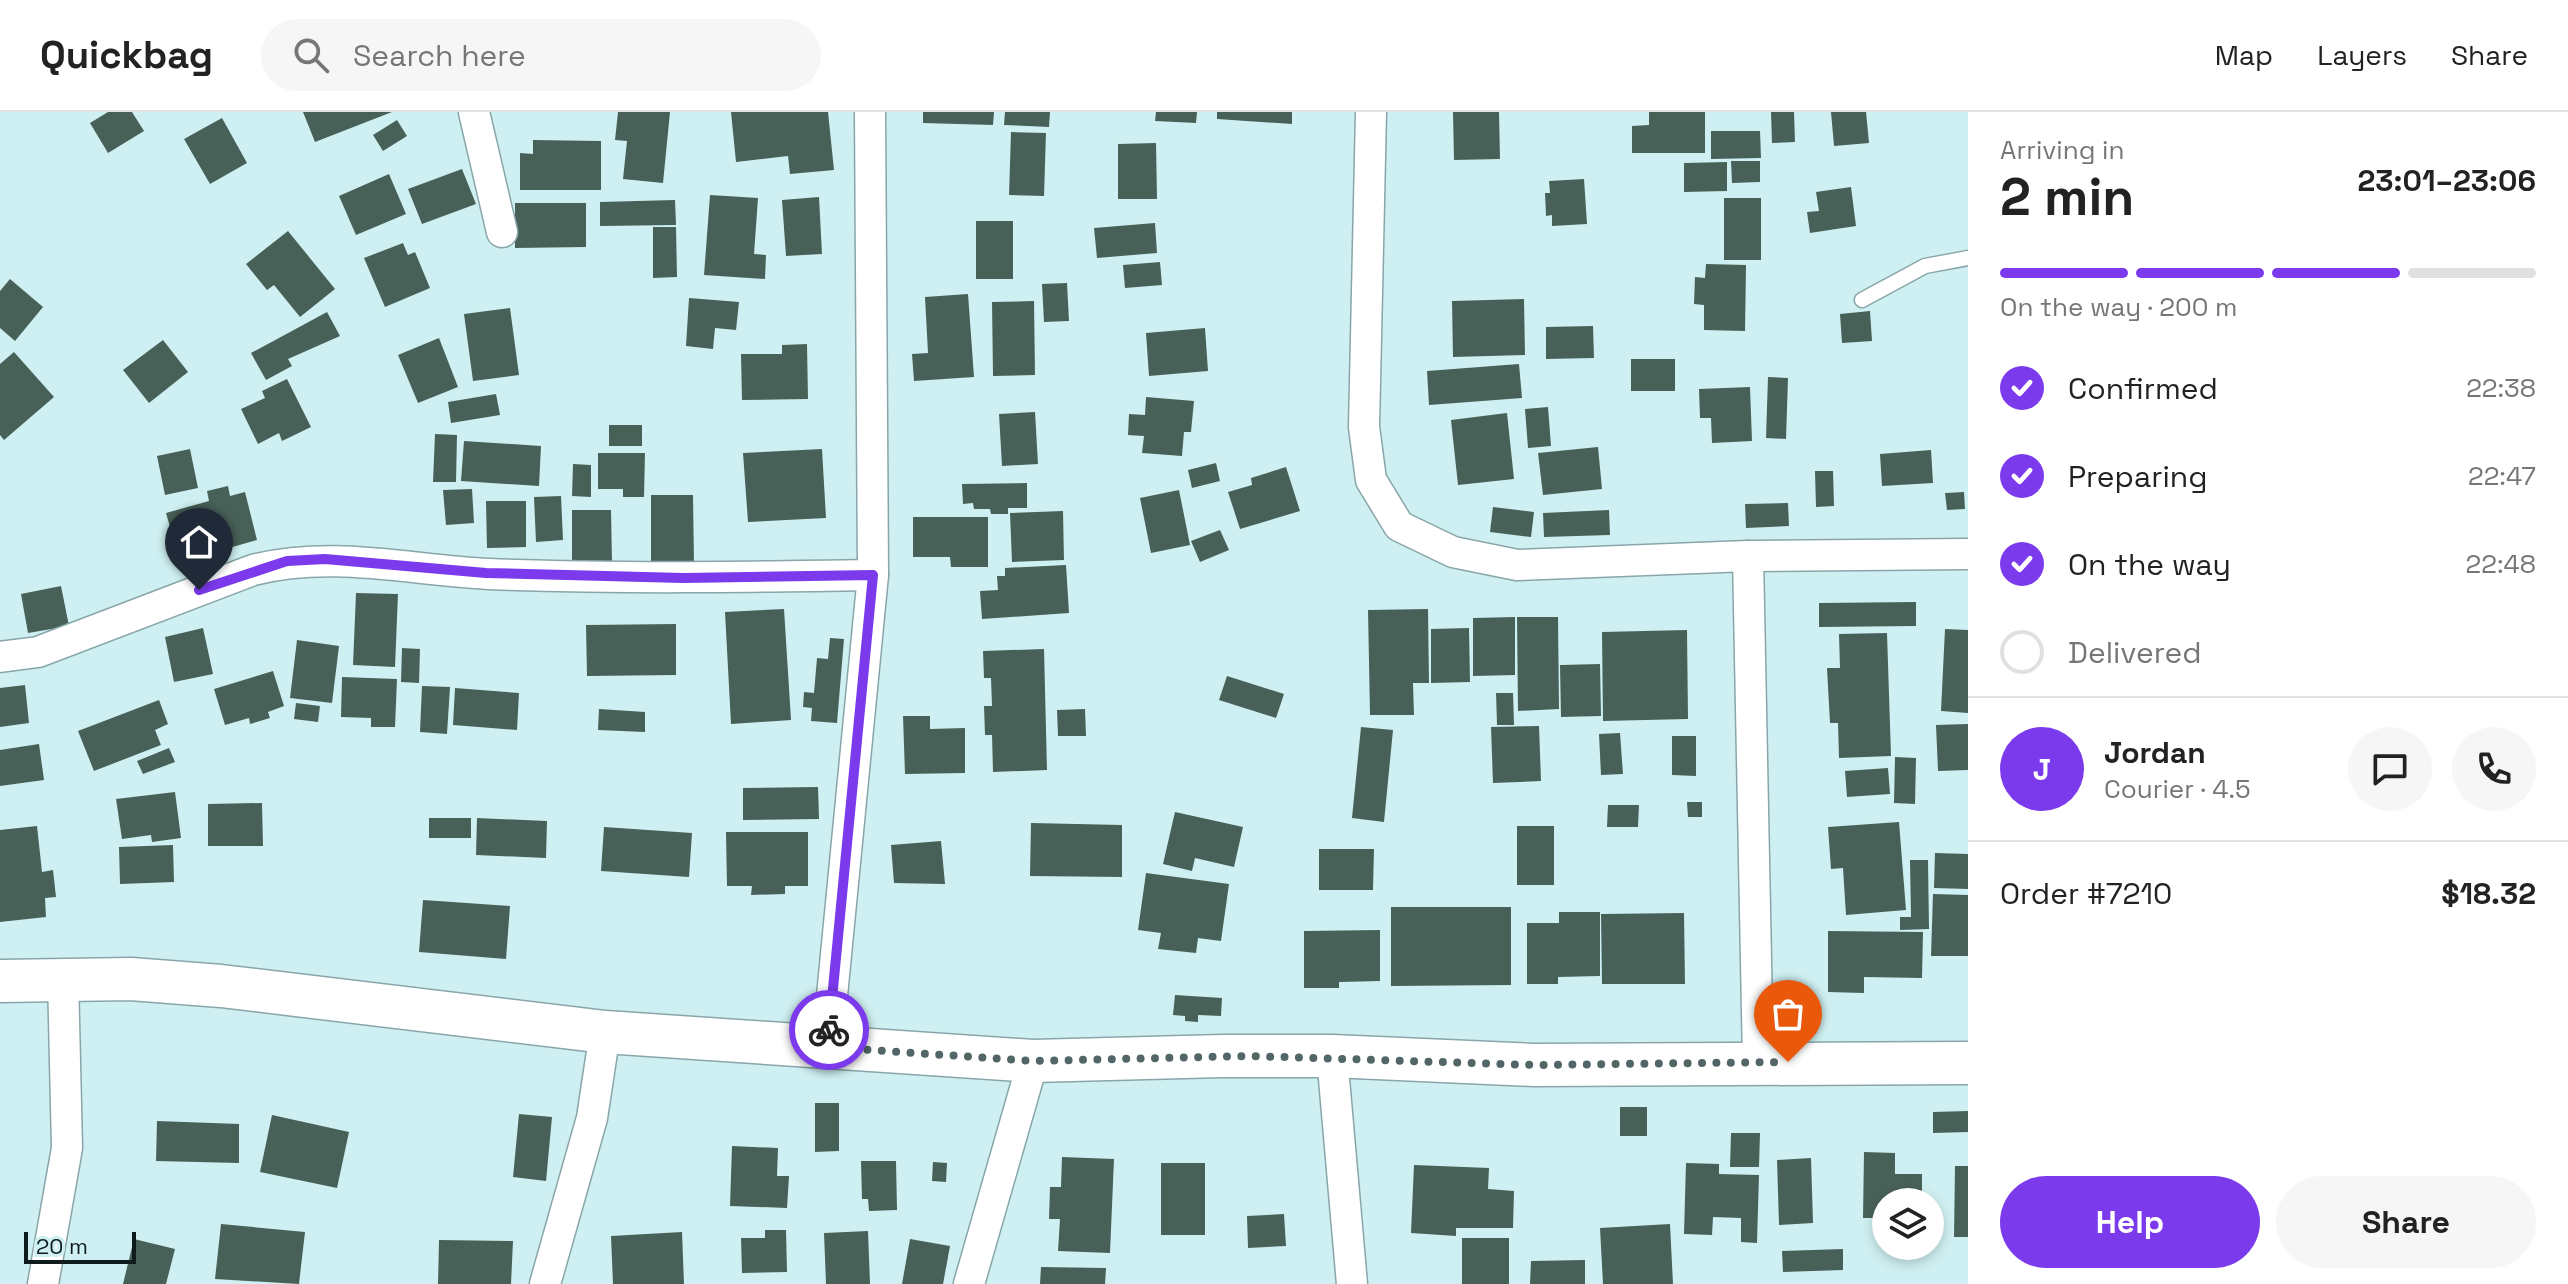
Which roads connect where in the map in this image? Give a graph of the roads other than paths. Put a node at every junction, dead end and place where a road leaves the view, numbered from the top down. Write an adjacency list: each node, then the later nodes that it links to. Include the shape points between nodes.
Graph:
1 (474, 112): 4 (street)
2 (870, 112): 9 (street)
3 (1371, 112): 8 (street, via 1364,427 1371,480 1399,526 1453,552 1517,565)
4 (502, 232)
5 (1968, 258): 6 (lane, via 1925,266)
6 (1862, 300)
7 (1968, 554): 8 (street)
8 (1748, 556): 17 (street)
9 (873, 575): 10 (street, via 623,577 287,561 38,652); 14 (street)
10 (0, 657)
11 (63, 977): 12 (street); 13 (street, via 221,986); 19 (street, via 67,1148)
12 (0, 981)
13 (605, 1032): 14 (street); 20 (street, via 592,1118)
14 (827, 1047): 16 (street)
15 (1332, 1056): 16 (street); 17 (street, via 1534,1065); 22 (street)
16 (1033, 1061): 21 (street)
17 (1758, 1062): 18 (street)
18 (1968, 1063)
19 (43, 1284)
20 (545, 1284)
21 (969, 1284)
22 (1352, 1284)

